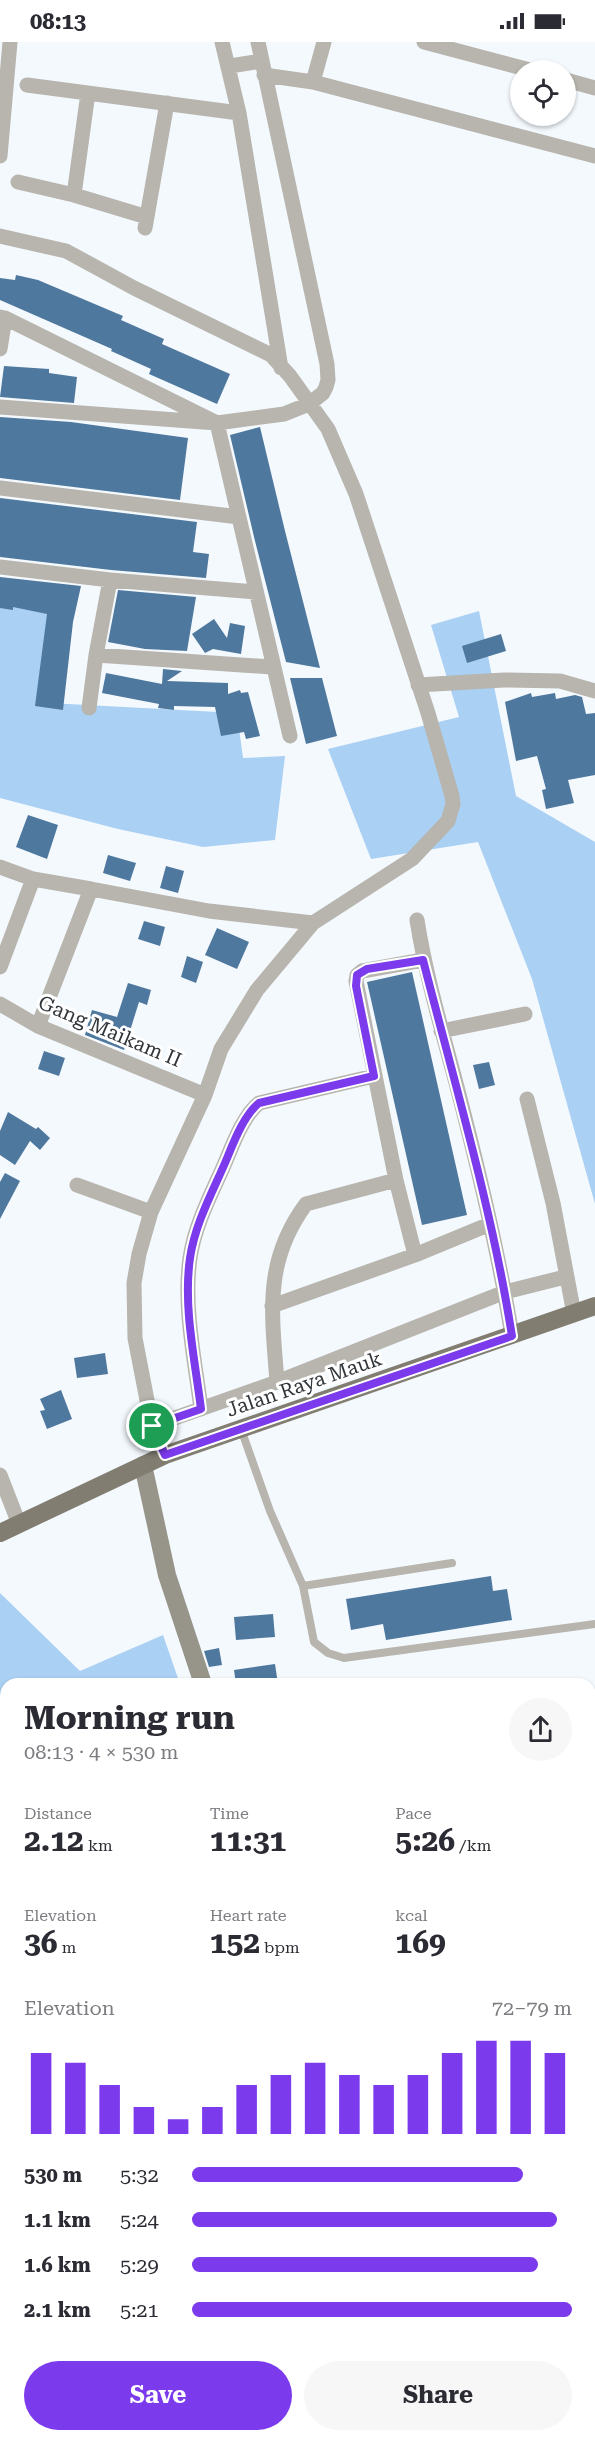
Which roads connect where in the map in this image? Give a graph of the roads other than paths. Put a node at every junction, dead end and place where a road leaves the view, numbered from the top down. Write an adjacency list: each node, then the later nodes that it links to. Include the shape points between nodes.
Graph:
1 (10, 42): 16 (street)
2 (222, 42): 7 (street)
3 (258, 42): 8 (street)
4 (324, 42): 9 (street)
5 (424, 42): 6 (street)
6 (510, 65)
7 (230, 66): 8 (street); 15 (street)
8 (263, 68): 9 (street); 24 (street, via 328,372 323,393)
9 (313, 82): 17 (street)
10 (576, 83): 12 (street)
11 (27, 85): 13 (street)
12 (595, 88)
13 (88, 93): 14 (street); 19 (street)
14 (167, 104): 15 (street); 19 (street, via 146,222)
15 (239, 113): 23 (street)
16 (0, 156)
17 (595, 156)
18 (18, 183): 19 (street)
19 (74, 195)
20 (0, 236): 23 (street, via 66,251 271,355)
21 (3, 318): 22 (street); 26 (street)
22 (0, 349)
23 (281, 368): 24 (street)
24 (309, 404): 26 (street, via 284,414); 34 (street, via 328,429 356,494)
25 (0, 407): 26 (street)
26 (217, 423): 28 (street)
27 (0, 488): 28 (street)
28 (239, 517): 31 (street)
29 (0, 567): 30 (street)
30 (110, 580): 31 (street); 32 (street)
31 (256, 592): 33 (street)
32 (96, 655): 33 (street); 36 (street)
33 (272, 667): 37 (street)
34 (418, 685): 35 (street, via 486,680 560,681); 42 (street, via 452,796 448,821 412,859)
35 (595, 691)
36 (89, 708)
37 (290, 736)
38 (0, 867): 39 (street)
39 (33, 879): 40 (street); 44 (street)
40 (91, 889): 42 (street); 47 (street)
41 (417, 920): 43 (street)
42 (313, 924): 50 (street, via 257,990 221,1049)
43 (423, 960): 48 (street); 49 (street, via 367,969 357,975)
44 (0, 967)
45 (0, 1004): 47 (street, Gang Maikam II)
46 (525, 1014): 48 (street)
47 (38, 1026): 50 (street, Gang Maikam II)
48 (441, 1031): 55 (street)
49 (374, 1076): 52 (street); 64 (street, via 259,1103 234,1142 199,1225 190,1257 189,1317)
50 (205, 1095): 54 (street)
51 (527, 1099): 57 (street, via 553,1203)
52 (396, 1180): 56 (street); 59 (street, via 306,1204 292,1224 278,1260 272,1282)
53 (77, 1185): 54 (street)
54 (151, 1212): 65 (street, via 139,1254 133,1310)
55 (490, 1224): 56 (street); 58 (street)
56 (415, 1255): 59 (street)
57 (565, 1277): 58 (street); 61 (street)
58 (505, 1292): 62 (street); 63 (street)
59 (272, 1306): 63 (street)
60 (595, 1306): 61 (main road, Jalan Raya Mauk)
61 (574, 1314): 62 (main road, Jalan Raya Mauk)
62 (512, 1336): 66 (main road, Jalan Raya Mauk)
63 (277, 1382): 64 (street)
64 (201, 1409): 65 (street)
65 (152, 1426): 67 (street)
66 (241, 1429): 67 (main road, Jalan Raya Mauk); 73 (lane, via 270,1511)
67 (165, 1455): 68 (main road, Jalan Raya Mauk)
68 (143, 1465): 70 (main road, Jalan Raya Mauk); 75 (street, via 167,1575)
69 (0, 1475): 70 (street)
70 (19, 1524): 71 (main road, Jalan Raya Mauk)
71 (0, 1533)
72 (452, 1563): 73 (lane)
73 (303, 1586): 74 (lane, via 314,1642 328,1653 344,1658)
74 (595, 1623)
75 (201, 1678)

